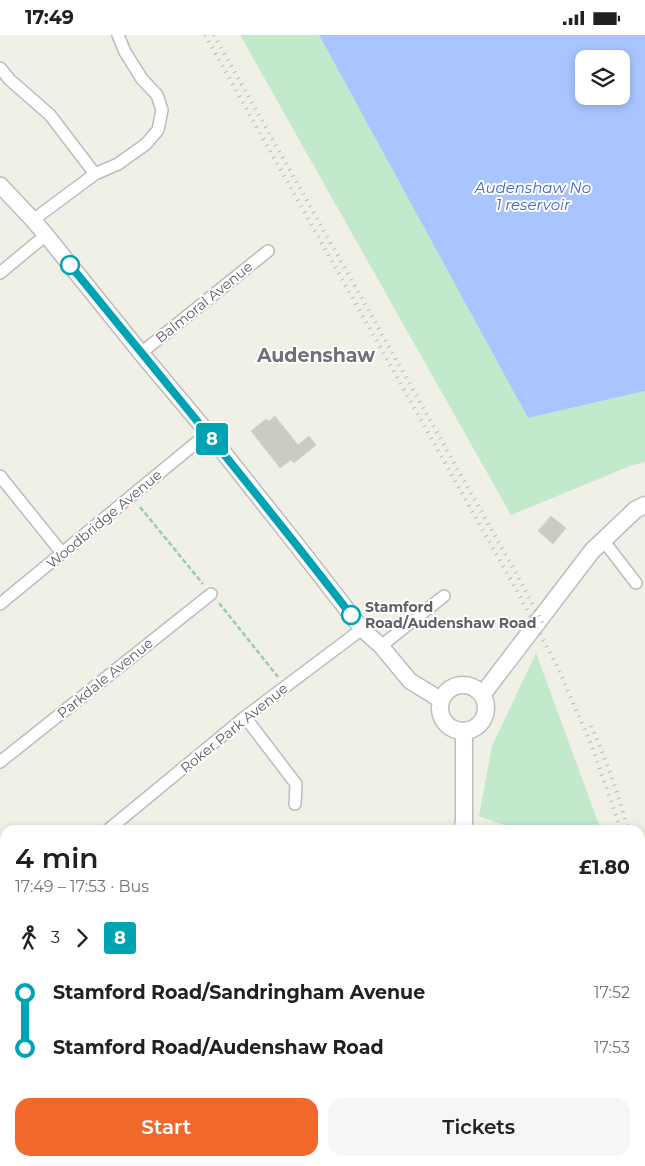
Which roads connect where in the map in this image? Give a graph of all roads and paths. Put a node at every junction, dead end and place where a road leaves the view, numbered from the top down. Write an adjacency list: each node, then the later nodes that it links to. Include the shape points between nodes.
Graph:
1 (118, 35): 3 (street, via 142,79 157,95 162,111 158,130 146,144 118,164)
2 (0, 68): 3 (street, via 50,115)
3 (95, 174): 5 (street)
4 (0, 185): 5 (street)
5 (33, 220): 6 (street)
6 (46, 235): 8 (street); 9 (street)
7 (268, 251): 9 (street, Balmoral Avenue)
8 (0, 273)
9 (141, 353): 10 (street)
10 (208, 433): 14 (street, Woodbridge Avenue); 19 (street)
11 (0, 476): 14 (street)
12 (645, 505): 13 (main road, via 635,510)
13 (603, 540): 15 (street); 21 (main road)
14 (62, 553): 18 (street, Woodbridge Avenue)
15 (636, 583)
16 (211, 594): 25 (street, Parkdale Avenue)
17 (444, 596): 20 (street)
18 (0, 605)
19 (362, 629): 20 (street); 23 (street, Roker Park Avenue)
20 (381, 646): 22 (street, via 410,681)
21 (482, 695): 22 (main road, via 475,688 461,685 449,689); 24 (main road, via 486,708 484,718 475,728)
22 (441, 700): 24 (main road, via 440,714 445,723 454,730)
23 (245, 717): 26 (street, via 296,784); 27 (street, Roker Park Avenue)
24 (464, 731): 28 (main road)
25 (0, 762)
26 (295, 804)
27 (114, 825)
28 (463, 825)

